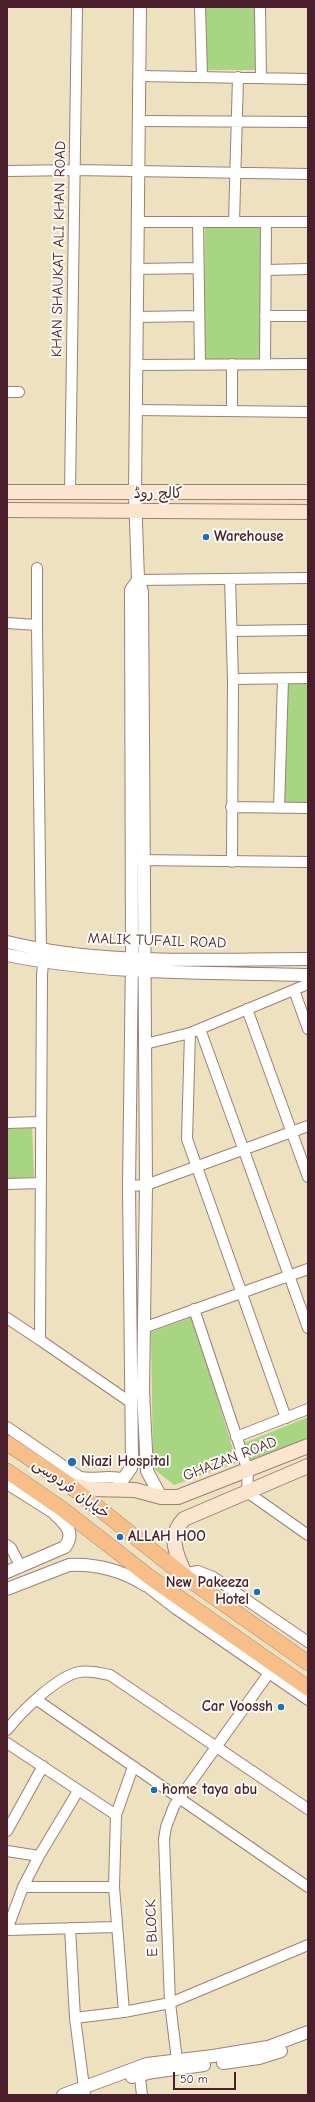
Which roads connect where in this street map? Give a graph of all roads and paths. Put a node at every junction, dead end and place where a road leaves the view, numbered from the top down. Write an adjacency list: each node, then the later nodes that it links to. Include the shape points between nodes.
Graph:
1 (77, 7): 13 (street, KHAN SHAUKAT ALI KHAN ROAD)
2 (140, 7): 5 (street)
3 (200, 7): 6 (street)
4 (260, 7): 8 (street)
5 (139, 76): 6 (street); 10 (street)
6 (202, 76): 7 (street)
7 (238, 77): 8 (street); 11 (street)
8 (261, 78): 9 (street)
9 (308, 79)
10 (138, 121): 11 (street); 15 (street)
11 (238, 121): 12 (street); 16 (street)
12 (308, 122)
13 (76, 170): 14 (street); 15 (street); 41 (street, KHAN SHAUKAT ALI KHAN ROAD)
14 (7, 171)
15 (138, 172): 16 (street); 18 (street)
16 (236, 173): 17 (street); 20 (street)
17 (308, 174)
18 (137, 222): 19 (street); 24 (street)
19 (198, 222): 20 (street); 23 (street)
20 (234, 222): 21 (street)
21 (266, 222): 22 (street); 25 (street)
22 (308, 222)
23 (198, 268): 24 (street); 27 (street)
24 (137, 269): 30 (street)
25 (266, 270): 26 (street); 28 (street)
26 (308, 270)
27 (199, 316): 30 (street); 32 (street)
28 (265, 316): 29 (street); 34 (street)
29 (308, 316)
30 (137, 317): 31 (street)
31 (136, 364): 32 (street); 38 (street)
32 (200, 364): 33 (street)
33 (232, 364): 34 (street); 39 (street)
34 (265, 364): 35 (street)
35 (308, 364)
36 (7, 392): 37 (street)
37 (19, 392)
38 (136, 410): 39 (street); 43 (street)
39 (232, 411): 40 (street)
40 (308, 412)
41 (70, 491): 42 (main road, کالج روڈ); 43 (main road, کالج روڈ)
42 (7, 492)
43 (135, 492): 44 (main road, کالج روڈ); 46 (street)
44 (308, 492)
45 (7, 510): 46 (main road, کالج روڈ)
46 (137, 511): 47 (main road, کالج روڈ); 51 (street)
47 (308, 512)
48 (37, 568): 53 (street)
49 (230, 578): 50 (street); 51 (street); 55 (street)
50 (308, 578)
51 (138, 580): 62 (street, via 131,590); 63 (street, via 142,592)
52 (7, 623): 53 (street)
53 (37, 625): 67 (street)
54 (308, 630): 55 (street)
55 (232, 631): 57 (street)
56 (308, 678): 58 (street)
57 (233, 679): 58 (street); 59 (street)
58 (283, 679): 60 (street)
59 (231, 807): 60 (street); 64 (street)
60 (279, 808): 61 (street)
61 (308, 808)
62 (130, 860): 63 (street); 71 (street)
63 (145, 861): 64 (street); 72 (street)
64 (232, 862): 65 (street)
65 (308, 862)
66 (7, 942): 67 (street, MALIK TUFAIL ROAD)
67 (41, 950): 71 (street, MALIK TUFAIL ROAD)
68 (7, 955): 70 (street, MALIK TUFAIL ROAD)
69 (308, 959): 72 (street, MALIK TUFAIL ROAD)
70 (43, 963): 71 (street, MALIK TUFAIL ROAD); 81 (street)
71 (132, 965): 72 (street, MALIK TUFAIL ROAD); 91 (street)
72 (145, 965): 73 (street, MALIK TUFAIL ROAD); 80 (street)
73 (308, 975)
74 (308, 984): 75 (street)
75 (294, 990): 76 (street); 78 (street)
76 (247, 1009): 77 (street); 84 (street)
77 (200, 1029): 79 (street); 85 (street)
78 (308, 1029)
79 (190, 1033): 80 (street); 86 (street, via 187,1139)
80 (145, 1044): 90 (street)
81 (41, 1122): 82 (street); 88 (street)
82 (7, 1123)
83 (308, 1126): 84 (street)
84 (292, 1132): 85 (street); 87 (street)
85 (244, 1150): 86 (street); 93 (street)
86 (197, 1168): 90 (street); 94 (street)
87 (308, 1177)
88 (41, 1182): 89 (street); 99 (street)
89 (7, 1184)
90 (146, 1185): 91 (street); 97 (street)
91 (129, 1186): 100 (street)
92 (308, 1269): 93 (street)
93 (289, 1276): 94 (street); 98 (street)
94 (241, 1292): 95 (street); 102 (street)
95 (194, 1309): 97 (street); 104 (street)
96 (7, 1318): 99 (street)
97 (143, 1328): 114 (street, via 146,1463 149,1477)
98 (308, 1328)
99 (40, 1340): 100 (street)
100 (130, 1402): 112 (street, via 132,1461 131,1468)
101 (308, 1409): 102 (street)
102 (286, 1418): 104 (street)
103 (7, 1427): 112 (street, via 80,1477 89,1479 116,1476)
104 (236, 1437): 109 (street)
105 (7, 1443): 111 (main road, خیابان فردوسی)
106 (308, 1446): 109 (main road, GHAZAN ROAD)
107 (308, 1466): 113 (main road)
108 (7, 1471): 115 (main road, خیابان فردوسی)
109 (248, 1471): 113 (street); 114 (main road, GHAZAN ROAD, via 184,1496)
110 (7, 1484): 115 (street)
111 (68, 1484): 112 (main road, GHAZAN ROAD, via 91,1489); 120 (main road, خیابان فردوسی)
112 (120, 1484): 114 (main road, GHAZAN ROAD)
113 (247, 1492): 116 (street); 120 (main road, via 195,1513 179,1524 174,1542)
114 (161, 1497)
115 (58, 1511): 118 (street, via 69,1530 68,1543 60,1551); 121 (main road, خیابان فردوسی)
116 (308, 1535)
117 (7, 1545): 118 (street)
118 (21, 1566): 119 (street)
119 (7, 1572)
120 (187, 1578): 123 (street, via 192,1572 198,1571 213,1577); 124 (main road, خیابان فردوسی)
121 (148, 1582): 122 (street, via 77,1564); 125 (street, via 176,1609); 126 (main road, خیابان فردوسی)
122 (7, 1589)
123 (308, 1642)
124 (308, 1663)
125 (269, 1673): 128 (street); 131 (street, E BLOCK)
126 (308, 1688)
127 (37, 1700): 129 (street); 131 (street, via 71,1674 88,1671 110,1675); 133 (street)
128 (308, 1700)
129 (7, 1730)
130 (7, 1744): 132 (street)
131 (216, 1746): 135 (street, E BLOCK); 136 (street)
132 (43, 1766): 134 (street); 138 (street)
133 (133, 1767): 135 (street); 137 (street)
134 (78, 1791): 137 (street); 140 (street)
135 (179, 1799): 142 (street); 149 (street, E BLOCK, via 171,1813 164,1839)
136 (308, 1809)
137 (116, 1815): 141 (street)
138 (7, 1831)
139 (7, 1850): 140 (street)
140 (39, 1856): 143 (street)
141 (114, 1886): 143 (street); 145 (street)
142 (308, 1886)
143 (23, 1887): 144 (street)
144 (10, 1913): 147 (street)
145 (116, 1927): 146 (street); 150 (street)
146 (70, 1928): 147 (street); 151 (street)
147 (7, 1930)
148 (308, 1945): 149 (street)
149 (170, 2003): 150 (street); 154 (street, E BLOCK)
150 (124, 2012): 151 (street)
151 (75, 2018): 156 (street)
152 (308, 2032): 154 (street, via 268,2047)
153 (308, 2040): 155 (street, via 259,2058)
154 (177, 2060): 155 (street)
155 (140, 2070): 156 (street); 158 (street)
156 (85, 2093): 157 (street)
157 (63, 2095)
158 (142, 2095)

